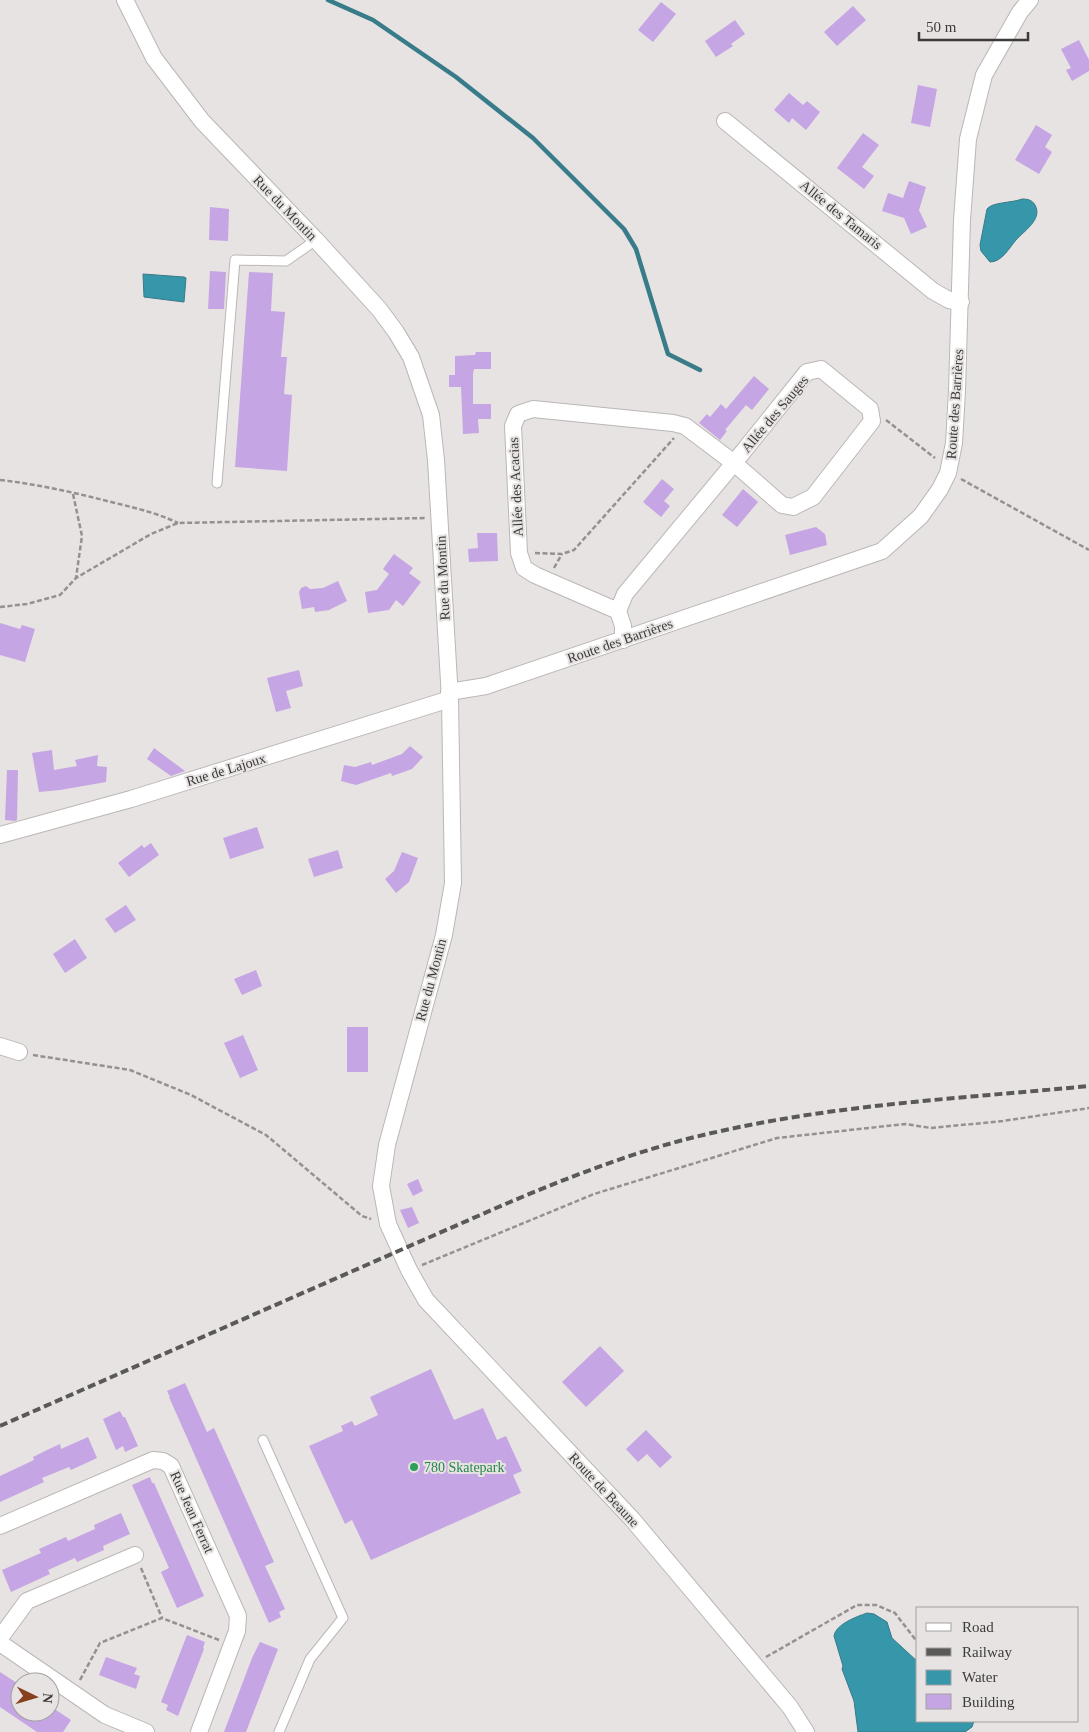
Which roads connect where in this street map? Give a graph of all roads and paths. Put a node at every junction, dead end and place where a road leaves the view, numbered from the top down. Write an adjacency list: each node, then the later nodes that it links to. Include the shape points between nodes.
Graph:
1 (124, 0): 4 (street, Rue du Montin, via 154,58 202,121)
2 (1030, 0): 5 (street, Route des Barrières, via 984,75 968,139 962,220)
3 (725, 120): 5 (street, Allée des Tamaris, via 933,291 949,300)
4 (316, 240): 11 (lane, via 286,261 235,260); 13 (street, Rue du Montin, via 379,309 411,356 431,415)
5 (961, 302): 9 (street, Route des Barrières, via 957,400)
6 (872, 421): 8 (street, Allée des Sauges, via 813,497 794,506 782,505); 8 (street, Allée des Sauges, via 870,408 821,369 807,372); 9 (path, via 888,420 933,458)
7 (685, 426): 8 (street, Allée des Acacias); 16 (path, via 574,550 562,554); 16 (street, Allée des Acacias, via 533,409 518,414 513,426)
8 (734, 463): 19 (street, Allée des Sauges, via 625,594)
9 (950, 466): 15 (path); 20 (street, Route des Barrières, via 940,489 921,516 882,551)
10 (0, 480): 12 (path)
11 (217, 483)
12 (73, 493): 14 (path, via 160,514); 17 (path, via 82,536)
13 (440, 518): 14 (path); 21 (street, Rue du Montin)
14 (178, 523): 17 (path, via 152,534)
15 (1089, 550)
16 (519, 553): 19 (street, Allée des Acacias, via 524,568 535,575)
17 (76, 578): 18 (path, via 60,595)
18 (0, 607)
19 (618, 611): 20 (street)
20 (624, 640): 21 (street, Route des Barrières)
21 (450, 696): 22 (street, Rue de Lajoux, via 131,799); 26 (street, Rue du Montin, via 453,883 444,935 387,1145 382,1186)
22 (0, 835)
23 (0, 1046): 24 (street)
24 (19, 1052): 26 (path, via 130,1070 191,1095 266,1134 362,1216)
25 (1089, 1108): 28 (path, via 931,1128 905,1124 777,1138 594,1194)
26 (388, 1224): 27 (street, Rue du Montin)
27 (400, 1250): 28 (street, Route de Beaune)
28 (409, 1270): 37 (street, Route de Beaune, via 426,1300 632,1519)
29 (263, 1440): 41 (lane, via 343,1618 310,1660)
30 (0, 1526): 36 (street, Rue Jean Ferrat, via 153,1460 163,1461 172,1466 238,1616)
31 (135, 1555): 32 (path); 33 (street, via 27,1601)
32 (162, 1618): 36 (path); 38 (path, via 100,1643)
33 (0, 1638)
34 (916, 1640): 37 (path, via 895,1613 876,1605 857,1605)
35 (0, 1643): 38 (street)
36 (232, 1645): 40 (street, Rue Jean Ferrat)
37 (754, 1665): 42 (street, Route de Beaune, via 790,1707)
38 (73, 1693): 39 (street, via 105,1715)
39 (146, 1732)
40 (198, 1732)
41 (279, 1732)
42 (806, 1732)

